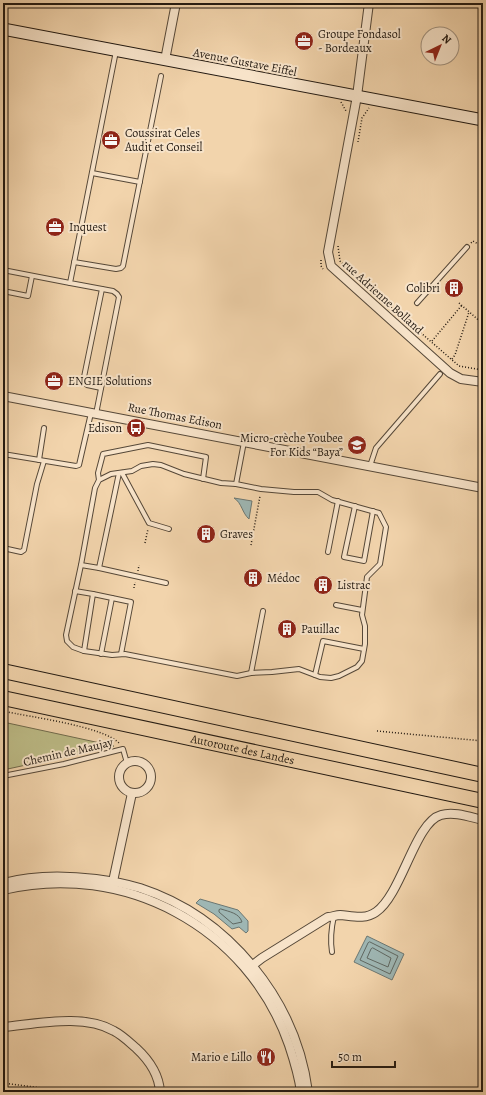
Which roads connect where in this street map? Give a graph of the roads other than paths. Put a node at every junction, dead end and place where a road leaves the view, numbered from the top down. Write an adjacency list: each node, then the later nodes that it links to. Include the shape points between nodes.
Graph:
1 (176, 3): 5 (street)
2 (369, 3): 7 (street, rue Adrienne Bolland)
3 (3, 29): 4 (street, Avenue Gustave Eiffel)
4 (116, 50): 5 (street, Avenue Gustave Eiffel); 9 (lane)
5 (165, 60): 7 (street, Avenue Gustave Eiffel)
6 (161, 76): 10 (lane)
7 (357, 96): 8 (street, Avenue Gustave Eiffel); 20 (street, rue Adrienne Bolland, via 328,252 331,266 450,373 462,379)
8 (483, 120)
9 (92, 174): 10 (lane); 12 (lane)
10 (140, 182): 12 (lane, via 121,268)
11 (467, 247): 18 (lane)
12 (74, 262): 15 (lane)
13 (3, 270): 14 (lane)
14 (32, 276): 15 (lane); 17 (lane, via 28,296)
15 (70, 283): 16 (lane)
16 (102, 289): 21 (lane, via 113,291 119,297); 21 (lane, via 84,377 87,385)
17 (3, 291)
18 (418, 303)
19 (440, 374): 29 (lane, via 376,448)
20 (483, 382)
21 (101, 388): 23 (lane)
22 (3, 396): 23 (street, Rue Thomas Edison)
23 (94, 413): 25 (street, Rue Thomas Edison); 28 (lane, via 80,465)
24 (44, 428): 27 (lane)
25 (244, 442): 29 (street, Rue Thomas Edison); 33 (lane)
26 (3, 454): 27 (lane)
27 (39, 460): 28 (lane)
28 (44, 461): 39 (lane, via 24,550 20,552)
29 (370, 466): 34 (street, Rue Thomas Edison)
30 (121, 473): 31 (lane, via 140,466 162,465); 32 (lane, via 111,474); 38 (lane, via 149,523); 42 (lane)
31 (203, 479): 32 (lane, via 206,457 148,444 103,454 98,473); 33 (lane)
32 (99, 480): 41 (lane, via 95,488)
33 (236, 484): 35 (lane, via 261,490 318,492)
34 (483, 488)
35 (338, 501): 36 (lane); 40 (lane)
36 (355, 506): 37 (lane); 37 (lane, via 344,557 364,561)
37 (374, 511): 48 (lane, via 379,512 386,527 380,564 367,577)
38 (169, 529)
39 (3, 548)
40 (328, 552)
41 (81, 565): 42 (lane); 44 (lane)
42 (99, 568): 43 (lane)
43 (166, 583)
44 (75, 591): 45 (lane); 51 (lane, via 66,635 67,641 73,647)
45 (93, 594): 46 (lane); 51 (lane)
46 (112, 598): 52 (lane); 53 (lane, via 131,602)
47 (336, 605): 48 (lane)
48 (362, 610): 50 (lane, via 365,626)
49 (263, 611): 55 (lane)
50 (364, 649): 56 (lane, via 362,661 348,673 331,678); 56 (lane, via 323,641)
51 (84, 651): 52 (lane)
52 (101, 654): 53 (lane)
53 (120, 654): 55 (lane, via 237,676)
54 (3, 671): 58 (highway, Autoroute des Landes)
55 (251, 673): 56 (lane, via 299,669)
56 (315, 675)
57 (3, 698): 63 (highway, Autoroute des Landes)
58 (334, 743): 60 (highway, via 400,751); 61 (highway, Autoroute des Landes)
59 (127, 763): 62 (lane, Chemin de Maujay, via 123,749); 64 (street, via 120,772 120,782); 64 (street, via 142,763 147,766 151,775 146,789)
60 (483, 768)
61 (483, 775)
62 (3, 776)
63 (432, 790): 65 (highway, Autoroute des Landes); 66 (highway)
64 (132, 793): 69 (street)
65 (483, 801)
66 (483, 805)
67 (483, 820): 71 (street, via 449,813 435,817 421,835 391,895 376,912 358,917)
68 (3, 884): 69 (street, via 61,876 83,877)
69 (112, 885): 70 (street, via 39,883); 73 (street, via 140,888 200,917 234,945)
70 (3, 890)
71 (334, 916): 72 (lane, via 330,940); 73 (street, via 298,935)
72 (332, 952)
73 (250, 967): 76 (street, via 279,1019 294,1058); 77 (street, via 271,991 286,1017 300,1056)
74 (3, 1027): 75 (street, via 68,1021 102,1025 114,1031 142,1054 157,1074)
75 (160, 1092)
76 (301, 1092)
77 (308, 1092)

